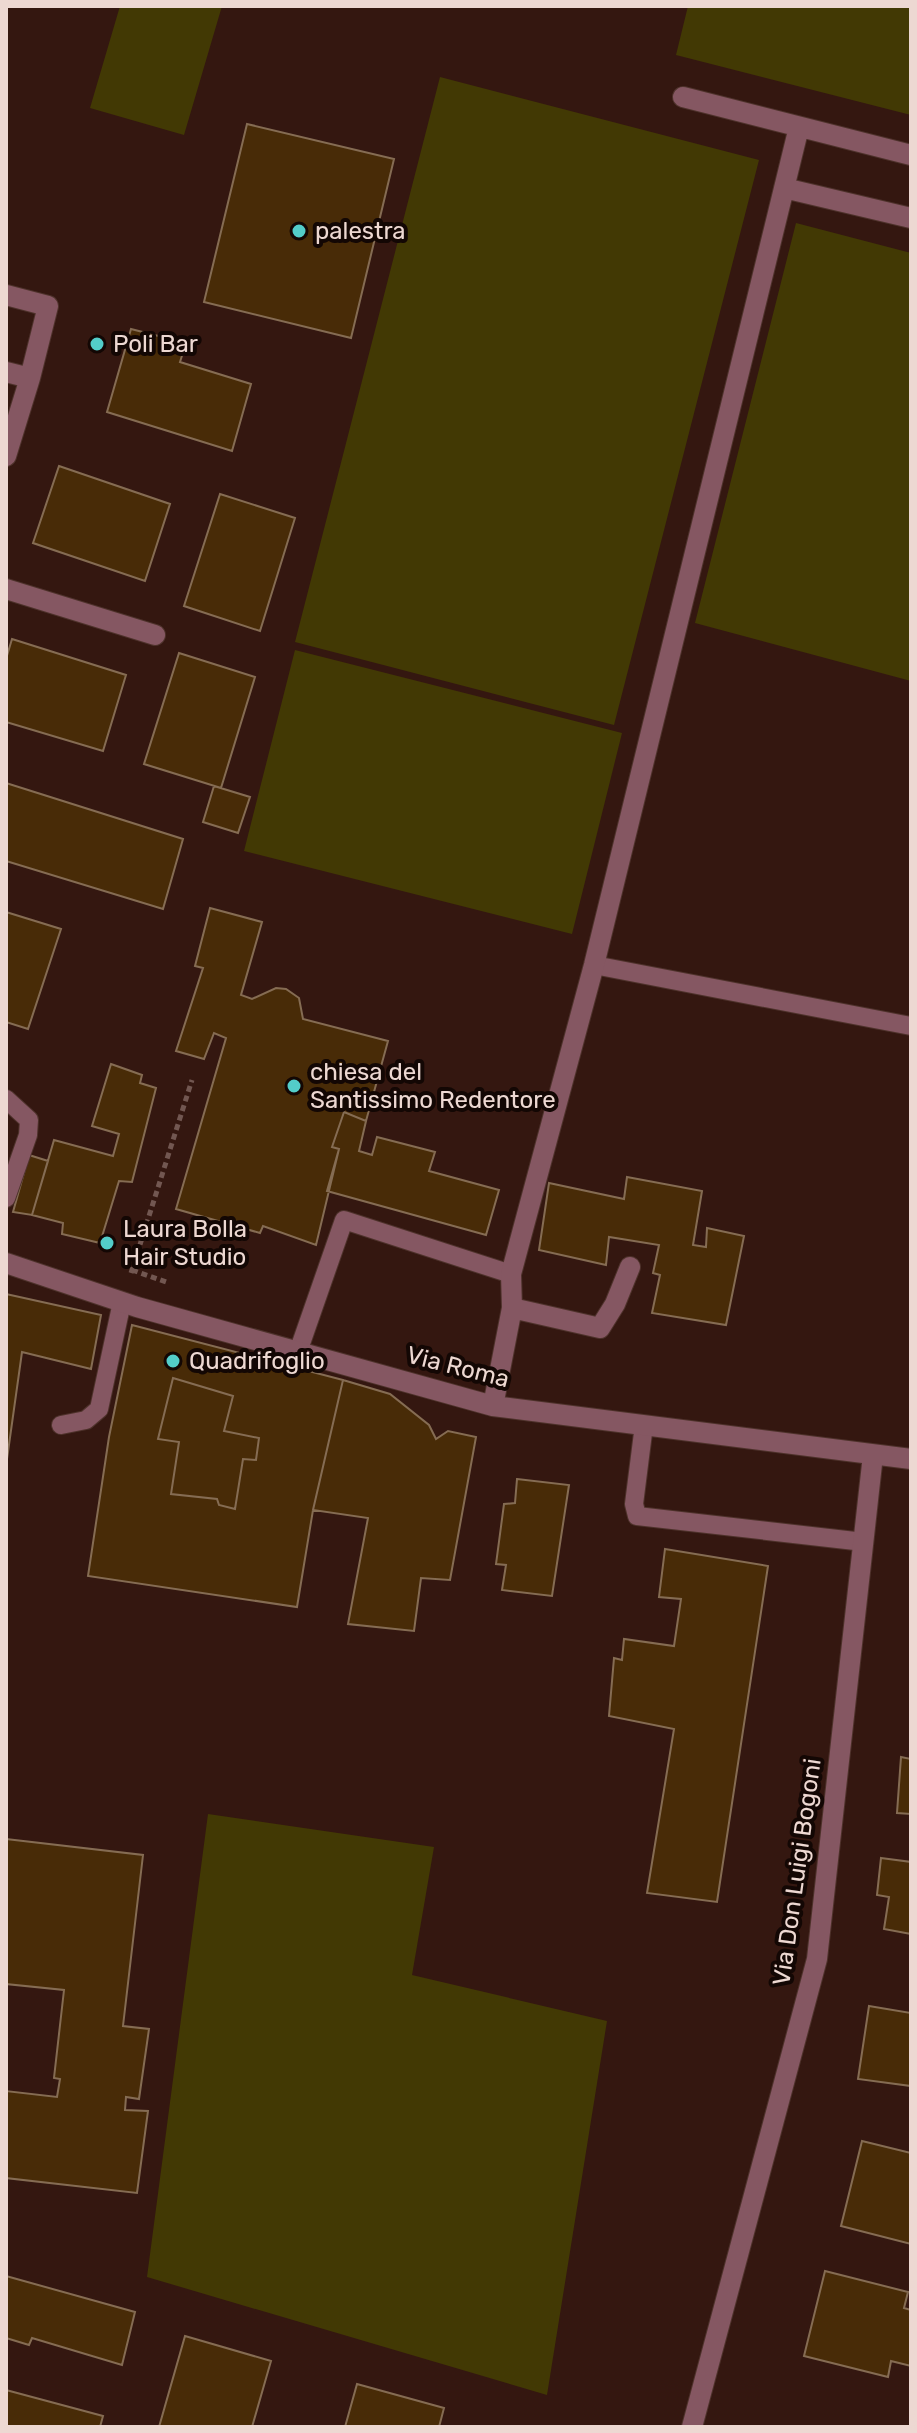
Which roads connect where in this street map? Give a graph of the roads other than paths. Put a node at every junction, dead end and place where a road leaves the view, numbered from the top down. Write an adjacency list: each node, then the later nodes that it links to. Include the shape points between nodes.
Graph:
1 (683, 97): 2 (street)
2 (799, 127): 3 (street); 4 (street)
3 (911, 155)
4 (784, 188): 5 (street); 12 (street)
5 (911, 218)
6 (6, 295): 8 (street, via 48,306)
7 (6, 372): 8 (street)
8 (30, 378): 9 (street)
9 (6, 456)
10 (6, 589): 11 (street)
11 (155, 635)
12 (594, 965): 13 (lane); 18 (street)
13 (911, 1026)
14 (6, 1099): 15 (lane, via 29,1120)
15 (6, 1198)
16 (6, 1263): 19 (street, Via Roma)
17 (630, 1267): 20 (street, via 600,1328)
18 (511, 1274): 20 (street); 21 (lane, via 344,1220)
19 (122, 1302): 21 (street, Via Roma); 23 (lane, via 99,1409 86,1420)
20 (512, 1308): 22 (street)
21 (298, 1352): 22 (street, Via Roma)
22 (493, 1406): 24 (street, Via Roma)
23 (61, 1425)
24 (644, 1425): 25 (street, Via Roma); 27 (lane, via 637,1516)
25 (873, 1455): 26 (street, Via Roma); 27 (street, Via Don Luigi Bogoni)
26 (911, 1459)
27 (864, 1542): 28 (street, Via Don Luigi Bogoni, via 817,1959)
28 (692, 2427)

